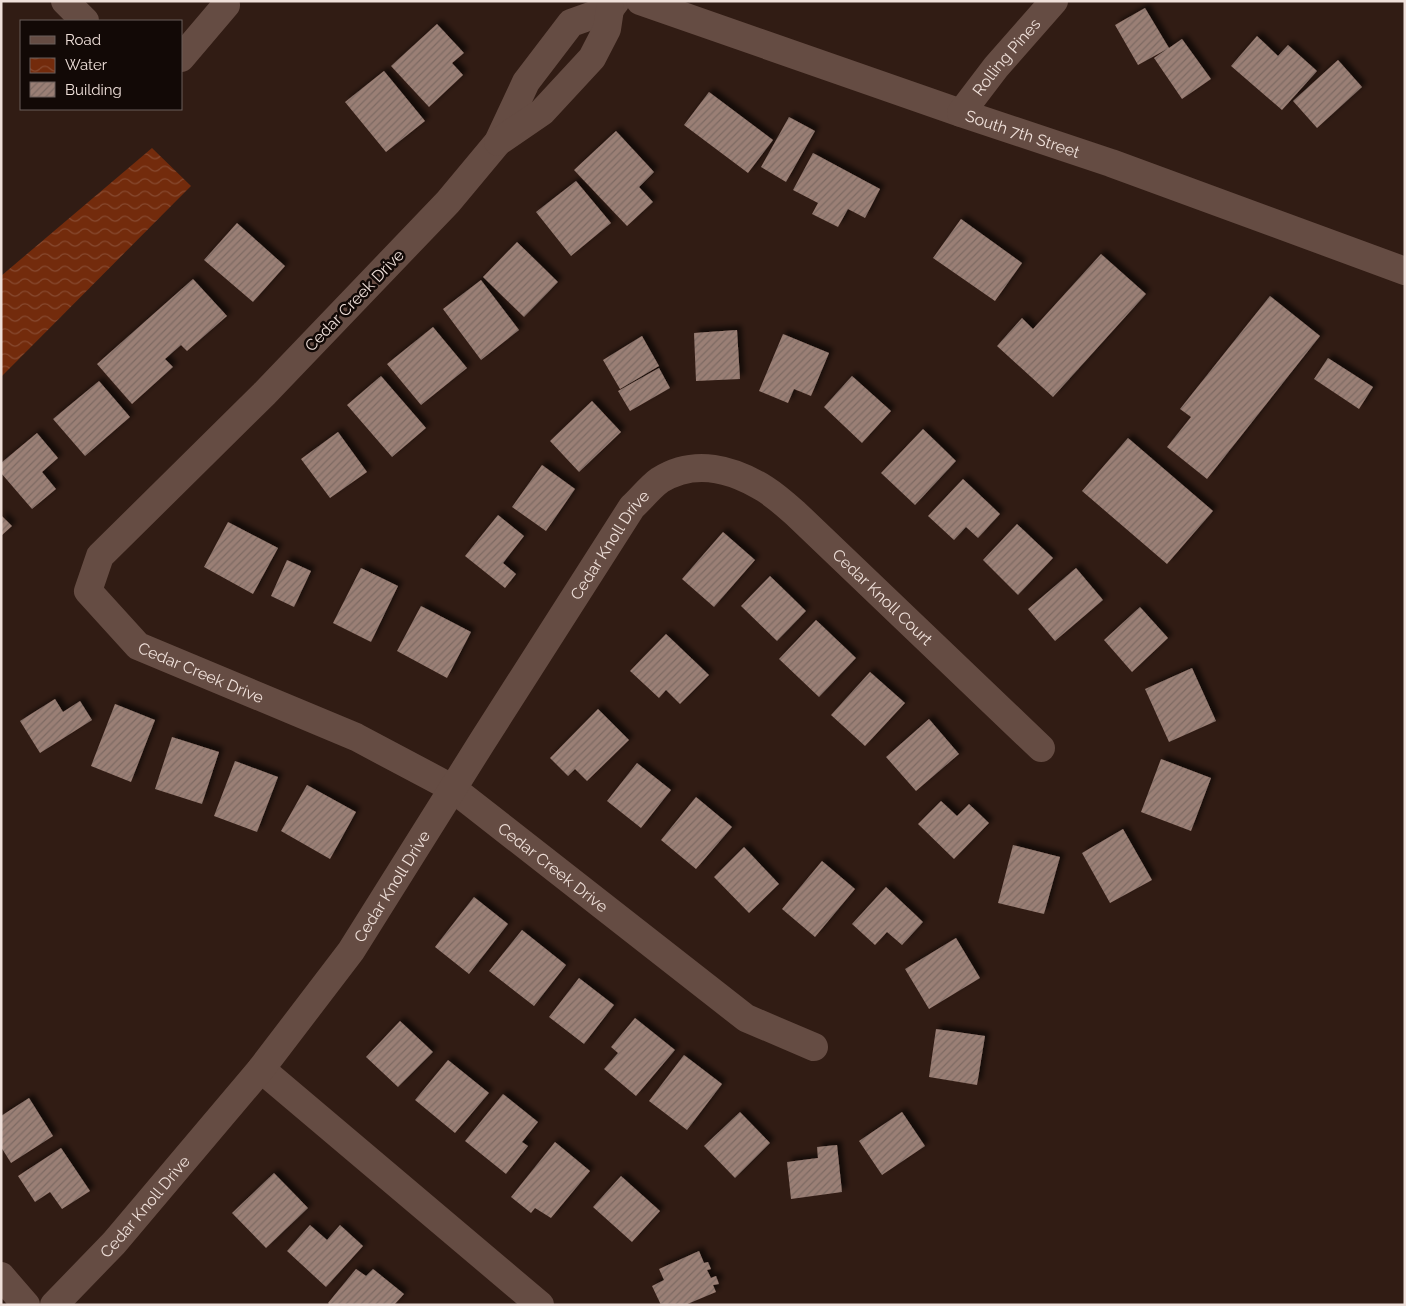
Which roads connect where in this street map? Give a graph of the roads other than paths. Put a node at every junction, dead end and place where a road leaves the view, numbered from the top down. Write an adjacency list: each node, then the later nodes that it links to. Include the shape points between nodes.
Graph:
1 (65, 1): 6 (street)
2 (640, 1): 8 (street, South 7th Street)
3 (1054, 1): 8 (street, Rolling Pines)
4 (228, 3): 7 (street)
5 (613, 5): 9 (street, Cedar Creek Drive, via 608,30 592,58 542,112); 9 (street, Cedar Creek Drive, via 571,23 526,82)
6 (84, 20)
7 (182, 57)
8 (961, 113): 10 (street, South 7th Street, via 1111,163)
9 (498, 142): 13 (street, Cedar Creek Drive, via 448,202 264,394 100,556 88,591 138,646 356,737)
10 (1405, 270)
11 (709, 467): 12 (street, Cedar Knoll Court, via 738,474 796,513); 13 (street, Cedar Knoll Drive, via 683,470 659,481 632,507)
12 (1041, 748)
13 (452, 788): 14 (street, Cedar Creek Drive, via 746,1018); 15 (street, Cedar Knoll Drive, via 351,951)
14 (814, 1047)
15 (261, 1069): 18 (street, Cedar Knoll Drive, via 114,1243); 19 (street)
16 (1, 1276): 17 (street)
17 (26, 1305)
18 (54, 1305)
19 (540, 1305)

